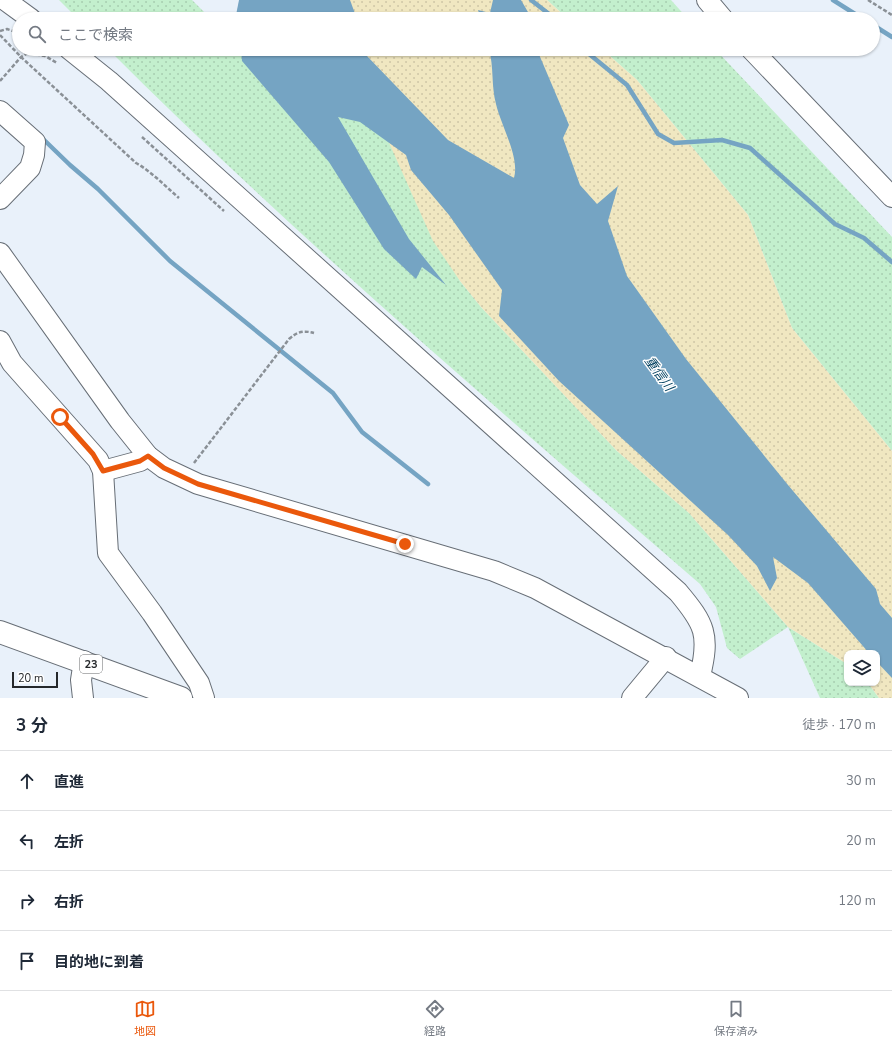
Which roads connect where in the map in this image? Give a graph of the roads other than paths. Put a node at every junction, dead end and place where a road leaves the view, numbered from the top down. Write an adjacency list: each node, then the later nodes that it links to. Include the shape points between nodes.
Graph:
1 (4, 0): 3 (street)
2 (706, 0): 4 (street)
3 (21, 12)
4 (717, 12)
5 (64, 56): 17 (street, via 109,81 678,592 693,610 705,636 706,654)
6 (758, 56): 8 (street)
7 (0, 111): 9 (street, via 35,142 30,168)
8 (892, 197)
9 (0, 199)
10 (0, 253): 12 (street, via 120,421)
11 (0, 341): 13 (street, via 12,362 93,454)
12 (148, 456): 13 (street, via 140,461); 15 (street, via 164,468 198,484 494,571 535,588)
13 (103, 471): 20 (street, via 108,553 199,683)
14 (0, 632): 16 (main road, 23)
15 (666, 657): 17 (street); 21 (street)
16 (84, 661): 18 (street, via 81,680); 19 (main road, 23)
17 (700, 676): 22 (street)
18 (83, 698)
19 (181, 698)
20 (204, 698)
21 (632, 698)
22 (738, 698)

